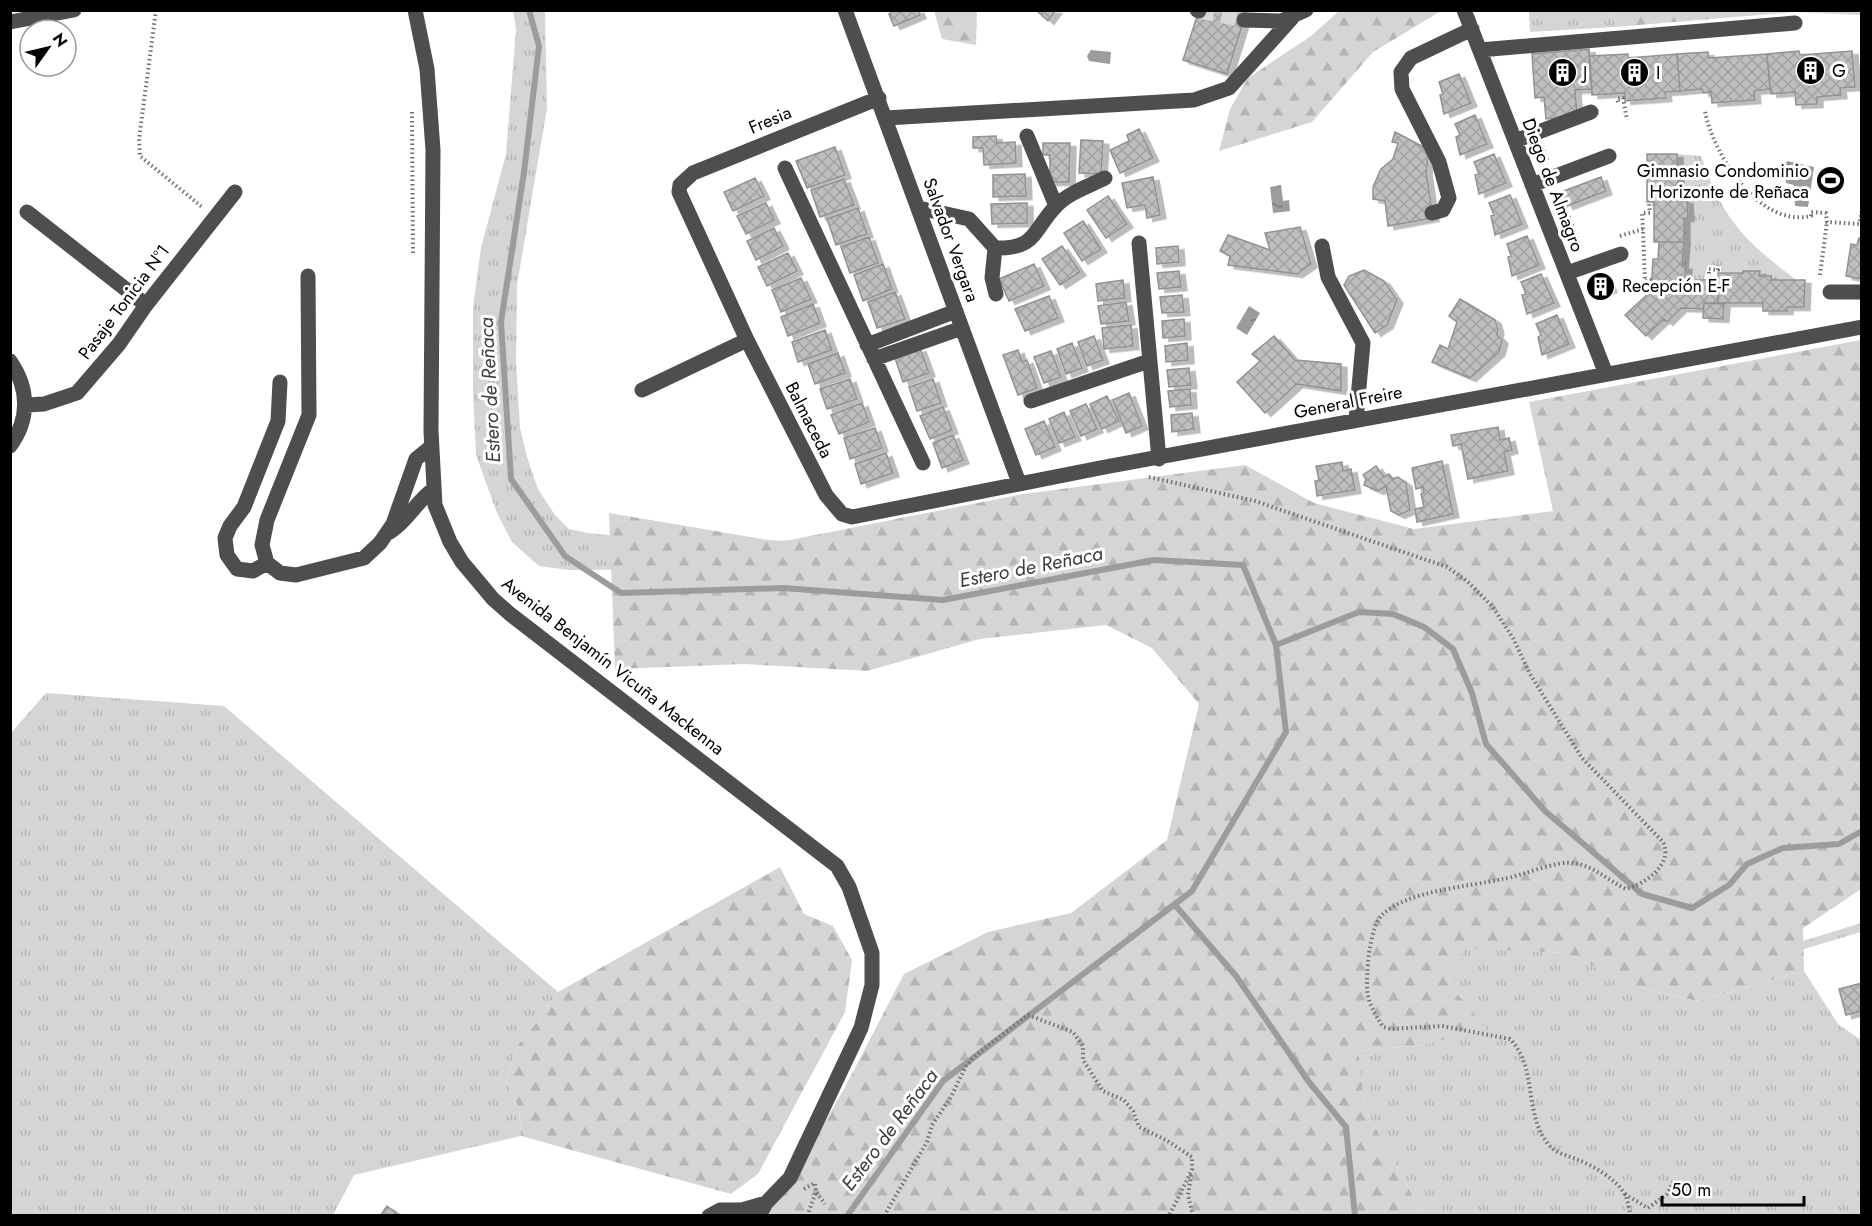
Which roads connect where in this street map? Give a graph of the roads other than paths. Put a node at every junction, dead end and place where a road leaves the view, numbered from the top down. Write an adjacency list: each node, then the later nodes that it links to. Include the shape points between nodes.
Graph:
1 (74, 10): 8 (street)
2 (415, 10): 52 (street, Avenida Benjamín Vicuña Mackenna, via 427,69 433,150)
3 (845, 10): 12 (street, Salvador Vergara)
4 (1306, 10): 6 (street)
5 (1464, 10): 10 (street, Diego de Almagro)
6 (1292, 18): 7 (street, via 1269,23); 14 (street, via 1229,88 1194,100)
7 (1244, 20)
8 (10, 22)
9 (1795, 23): 11 (street)
10 (1472, 29): 11 (street, Diego de Almagro); 26 (street, via 1411,58 1401,72 1402,89 1439,162 1449,198 1443,210)
11 (1480, 50): 16 (street, Diego de Almagro)
12 (879, 98): 14 (street, Salvador Vergara); 21 (street, Fresia, via 693,173)
13 (1592, 112): 16 (street)
14 (886, 118): 24 (street, Salvador Vergara)
15 (1026, 136): 23 (street)
16 (1515, 141): 20 (street, Diego de Almagro)
17 (1609, 156): 20 (street)
18 (785, 168): 41 (street)
19 (1105, 178): 23 (street)
20 (1532, 184): 31 (street, Diego de Almagro)
21 (680, 185): 40 (street, Balmaceda, via 681,201)
22 (235, 192): 36 (street, Pasaje Tonicia Nº1)
23 (1056, 206): 29 (street, via 1033,239 1022,246)
24 (919, 208): 29 (street, via 969,219); 37 (street, Salvador Vergara)
25 (27, 213): 36 (street)
26 (1432, 213)
27 (1139, 243): 44 (street)
28 (1322, 246): 50 (street, via 1328,277 1363,343)
29 (995, 248): 35 (street, via 992,278)
30 (1621, 254): 31 (street)
31 (1567, 273): 45 (street, Diego de Almagro)
32 (308, 276): 59 (street, via 309,415 267,520 262,545)
33 (1830, 292): 34 (street)
34 (1862, 292)
35 (996, 294)
36 (146, 305): 49 (street, Pasaje Tonicia Nº1, via 77,393 44,404)
37 (956, 311): 39 (street, Salvador Vergara); 41 (street)
38 (1862, 327): 45 (street, General Freire)
39 (963, 328): 42 (street); 55 (street, Salvador Vergara)
40 (747, 340): 47 (street); 57 (street, Balmaceda, via 826,495)
41 (867, 345): 42 (street)
42 (874, 359): 54 (street)
43 (10, 361): 49 (street, via 22,381)
44 (1149, 362): 48 (street); 53 (street)
45 (1606, 374): 50 (street, General Freire)
46 (280, 382): 59 (street, via 278,421 244,507 225,538 226,555 237,569 253,571)
47 (642, 390)
48 (1031, 401)
49 (26, 405): 51 (street, via 21,428)
50 (1356, 420): 53 (street, General Freire)
51 (10, 446)
52 (432, 447): 56 (street, Avenida Benjamín Vicuña Mackenna); 58 (street, via 416,459)
53 (1159, 459): 55 (street, General Freire)
54 (923, 463)
55 (1019, 483): 57 (street, General Freire, via 861,517)
56 (434, 489): 58 (street, via 423,496 403,524); 60 (street, Avenida Benjamín Vicuña Mackenna, via 435,505 450,542 493,599 837,866 849,887 872,953 872,985 861,1028 790,1178)
57 (842, 514)
58 (387, 534): 59 (street, via 364,558 296,575 280,573)
59 (267, 562)
60 (762, 1209): 61 (street, Avenida Benjamín Vicuña Mackenna)
61 (719, 1214)

